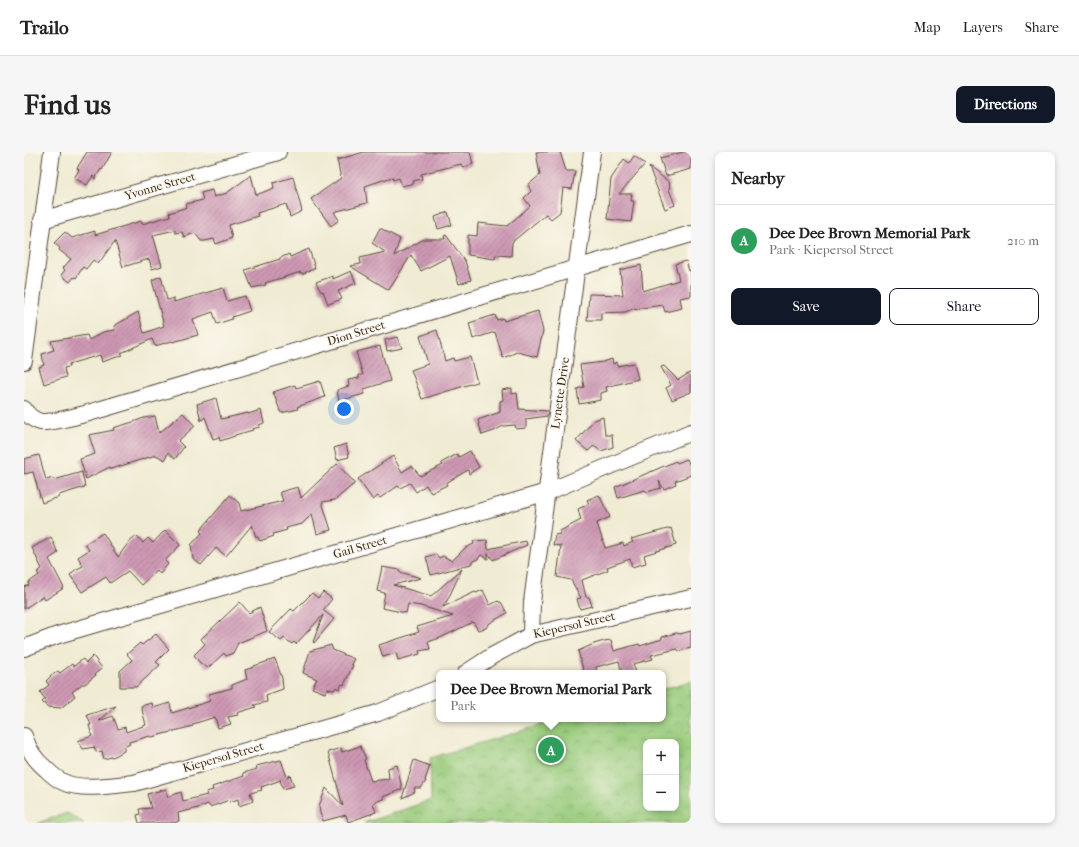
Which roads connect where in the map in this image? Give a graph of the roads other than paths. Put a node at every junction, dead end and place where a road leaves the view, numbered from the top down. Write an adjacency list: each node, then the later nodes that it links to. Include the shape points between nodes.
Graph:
1 (52, 152): 4 (street)
2 (278, 152): 4 (street, Yvonne Street)
3 (592, 152): 6 (street, Lynette Drive)
4 (42, 220): 7 (street)
5 (691, 234): 6 (street, Dion Street)
6 (577, 267): 8 (street, Dion Street, via 85,414 40,422); 10 (street, Lynette Drive)
7 (24, 361)
8 (24, 409)
9 (691, 432): 10 (street, Gail Street)
10 (547, 492): 12 (street, Lynette Drive, via 532,602); 13 (street, Gail Street, via 58,635)
11 (691, 598): 12 (street, Kiepersol Street)
12 (531, 635): 14 (street, Kiepersol Street)
13 (24, 648)
14 (471, 670)
15 (436, 689): 16 (street, Kiepersol Street, via 378,713 134,783 112,786 77,785 56,778 36,761)
16 (24, 736)

